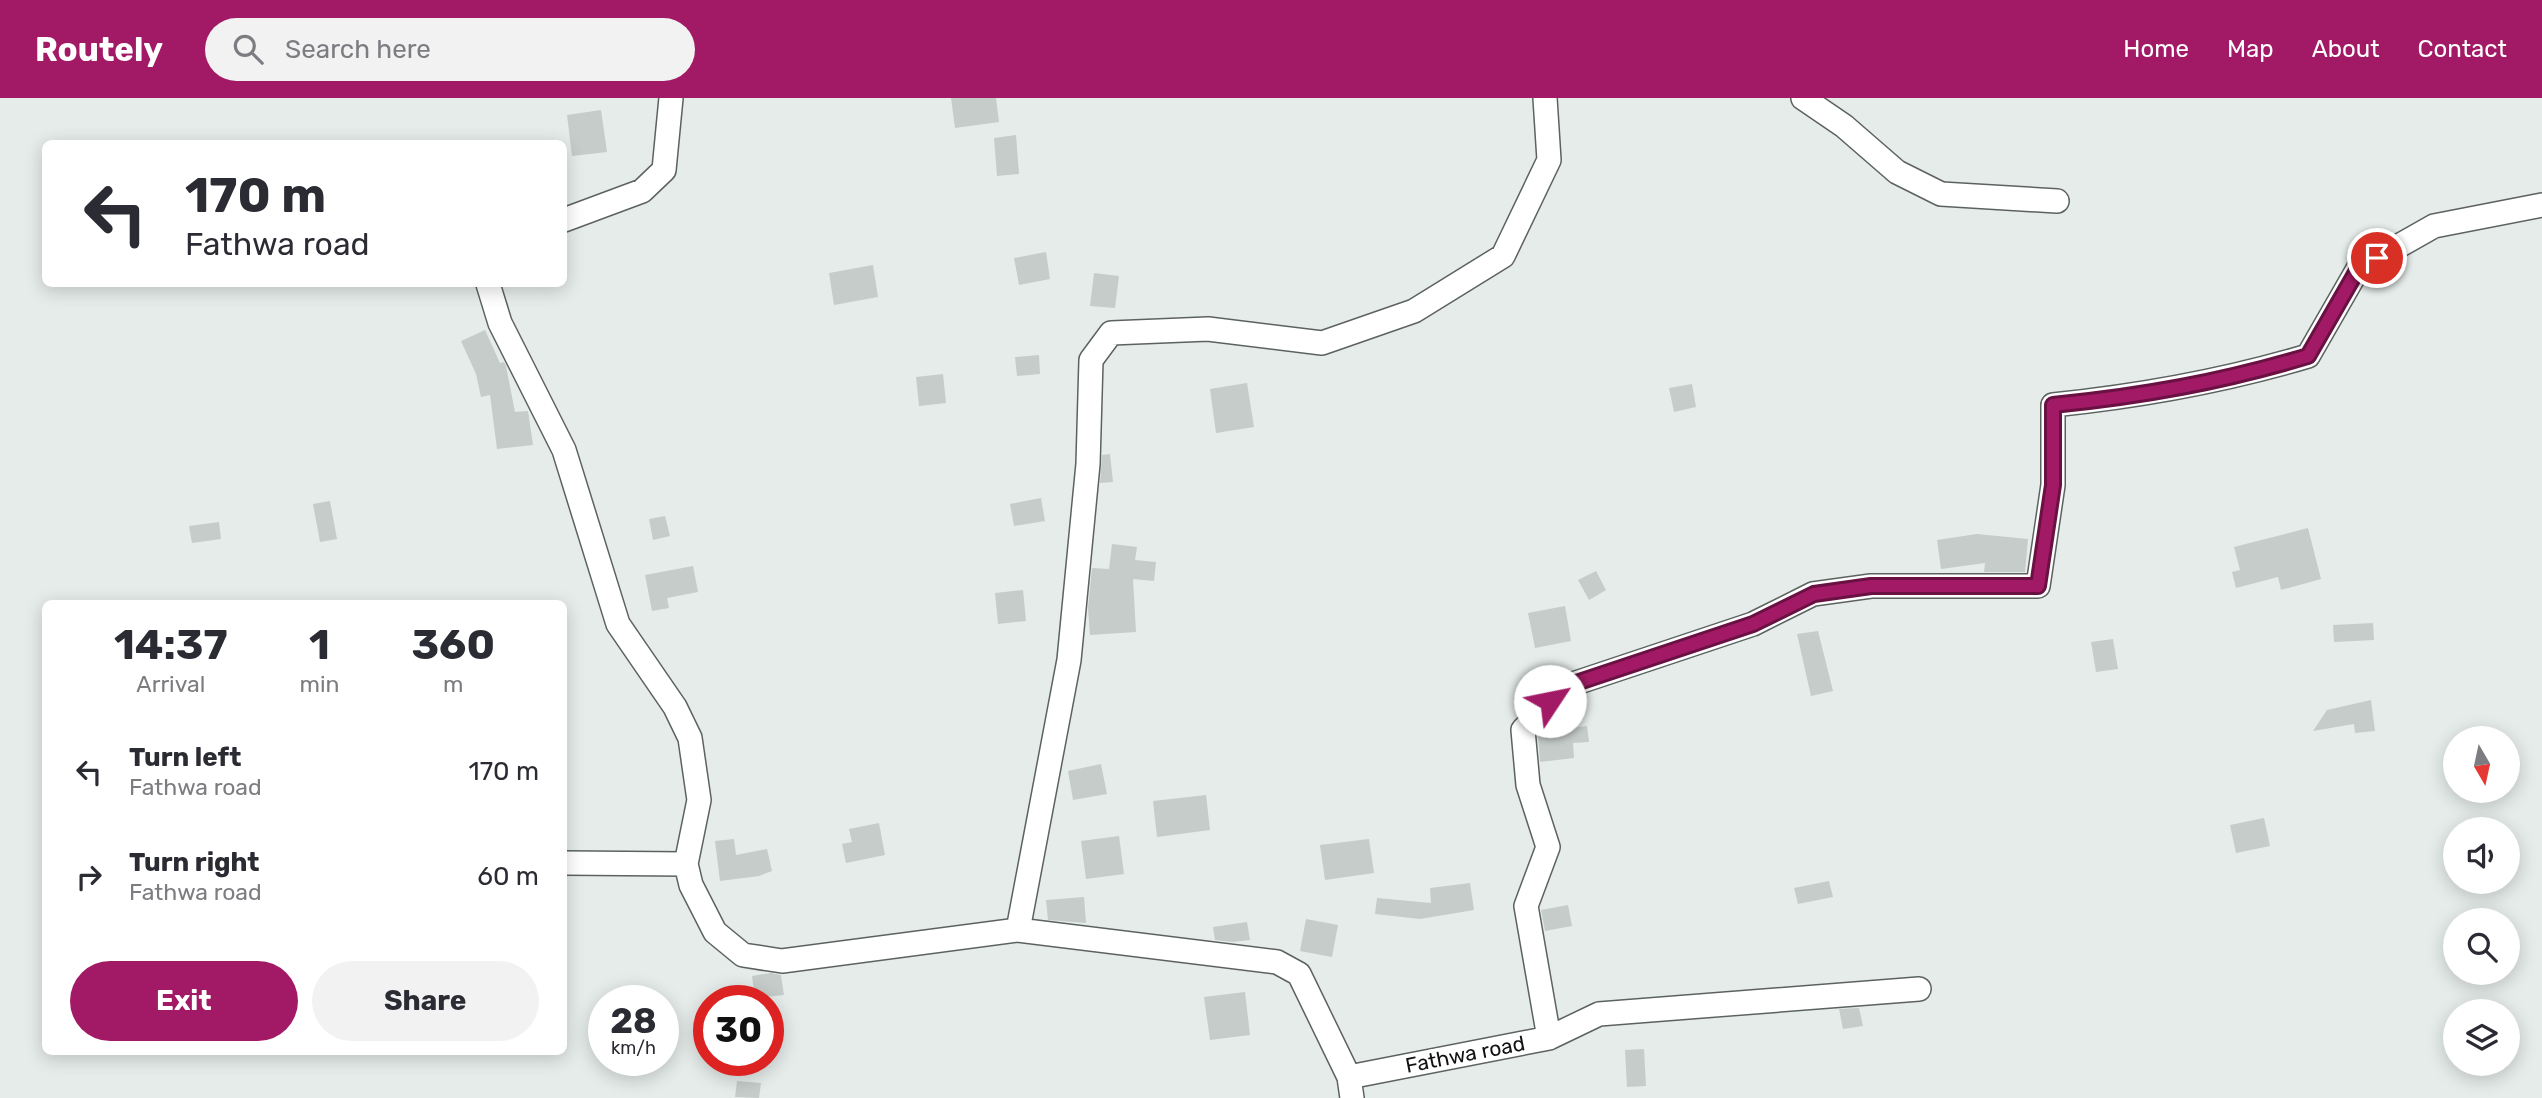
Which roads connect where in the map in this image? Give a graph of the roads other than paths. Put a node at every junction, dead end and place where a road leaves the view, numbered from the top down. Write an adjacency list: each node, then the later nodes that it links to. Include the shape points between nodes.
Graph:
1 (671, 98): 6 (street, via 663,170 642,191)
2 (1545, 98): 10 (street, via 1549,160 1503,256 1414,311 1322,343 1208,329 1111,333 1091,359 1088,464 1069,660)
3 (1803, 98): 4 (street, via 1897,172 1941,194)
4 (2057, 201)
5 (2542, 205): 12 (street, Fathwa road, via 2434,226 2358,269 2308,356 2232,379 2137,397 2053,405 2053,485 2038,586 1871,586 1814,594 1753,624 1564,687 1523,730 1528,785 1548,847 1526,906)
6 (567, 219)
7 (489, 287): 9 (street, via 500,323 564,450 618,624 675,707 690,738 699,800)
8 (567, 863): 9 (street)
9 (686, 864): 10 (street, via 691,885 715,932 743,955 782,961)
10 (1018, 930): 13 (street, via 1277,962 1299,974)
11 (1919, 989): 12 (street, via 1599,1014)
12 (1549, 1038): 13 (street, Fathwa road)
13 (1350, 1088)

